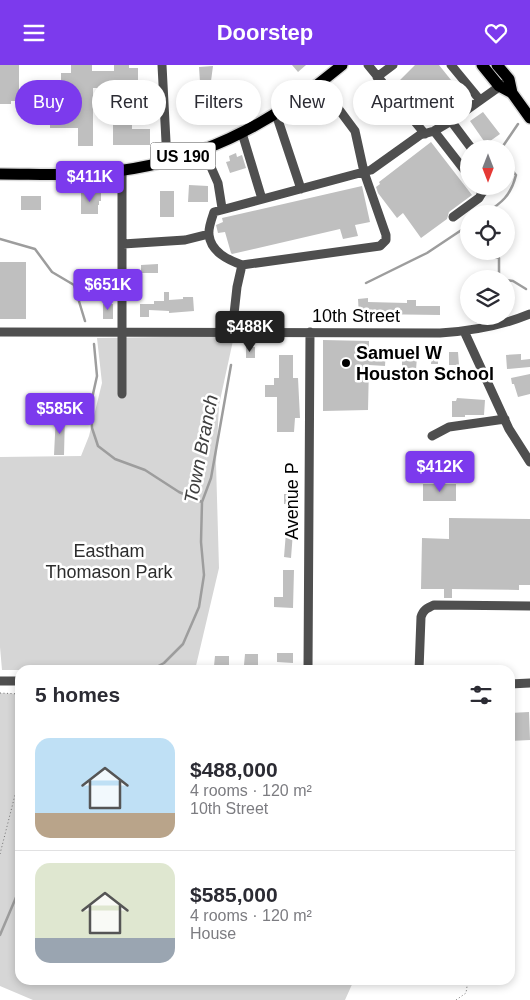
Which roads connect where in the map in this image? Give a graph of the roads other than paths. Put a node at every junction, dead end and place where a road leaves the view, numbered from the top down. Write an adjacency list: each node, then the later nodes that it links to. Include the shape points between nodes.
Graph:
1 (162, 65): 24 (street)
2 (342, 65): 9 (main road, US 190)
3 (368, 65): 8 (street)
4 (393, 65): 8 (street)
5 (451, 65): 11 (street)
6 (482, 65): 10 (main road)
7 (497, 65): 10 (main road)
8 (377, 77): 21 (street)
9 (325, 80)
10 (504, 83): 11 (street); 15 (main road)
11 (480, 100): 12 (street)
12 (472, 106)
13 (343, 115): 27 (street, via 355,131)
14 (271, 117): 20 (main road, US 190)
15 (530, 118)
16 (280, 125): 29 (street)
17 (444, 125): 19 (street)
18 (454, 125): 22 (street)
19 (434, 131): 21 (street); 25 (street)
20 (242, 133): 23 (main road, US 190); 31 (street)
21 (425, 134): 27 (street)
22 (465, 140)
23 (203, 149): 24 (main road, US 190); 32 (street, via 218,183)
24 (167, 161): 26 (main road, US 190)
25 (460, 164)
26 (122, 170): 28 (main road, US 190); 35 (street)
27 (364, 172): 29 (street); 36 (street, via 386,235 380,246)
28 (0, 174)
29 (301, 189): 31 (street)
30 (480, 195): 33 (street)
31 (262, 199): 32 (street)
32 (222, 208): 34 (street, via 214,211)
33 (453, 217)
34 (209, 233): 35 (street, via 185,241); 36 (street, via 212,244 225,259)
35 (123, 244): 40 (street)
36 (242, 265): 41 (street)
37 (530, 314): 38 (street, 10th Street, via 514,321)
38 (464, 331): 42 (street, 10th Street); 44 (street)
39 (0, 332): 40 (street, 10th Street)
40 (123, 332): 41 (street, 10th Street); 43 (street)
41 (232, 332): 42 (street, 10th Street)
42 (310, 332): 48 (street, Avenue P)
43 (122, 394)
44 (505, 419): 45 (street, via 449,427); 46 (street)
45 (432, 436)
46 (530, 462)
47 (530, 606): 49 (street, via 434,605 428,608 421,617)
48 (308, 665)
49 (419, 665)
50 (0, 681): 51 (street)
51 (15, 681)
52 (530, 683): 53 (street)
53 (515, 684)

